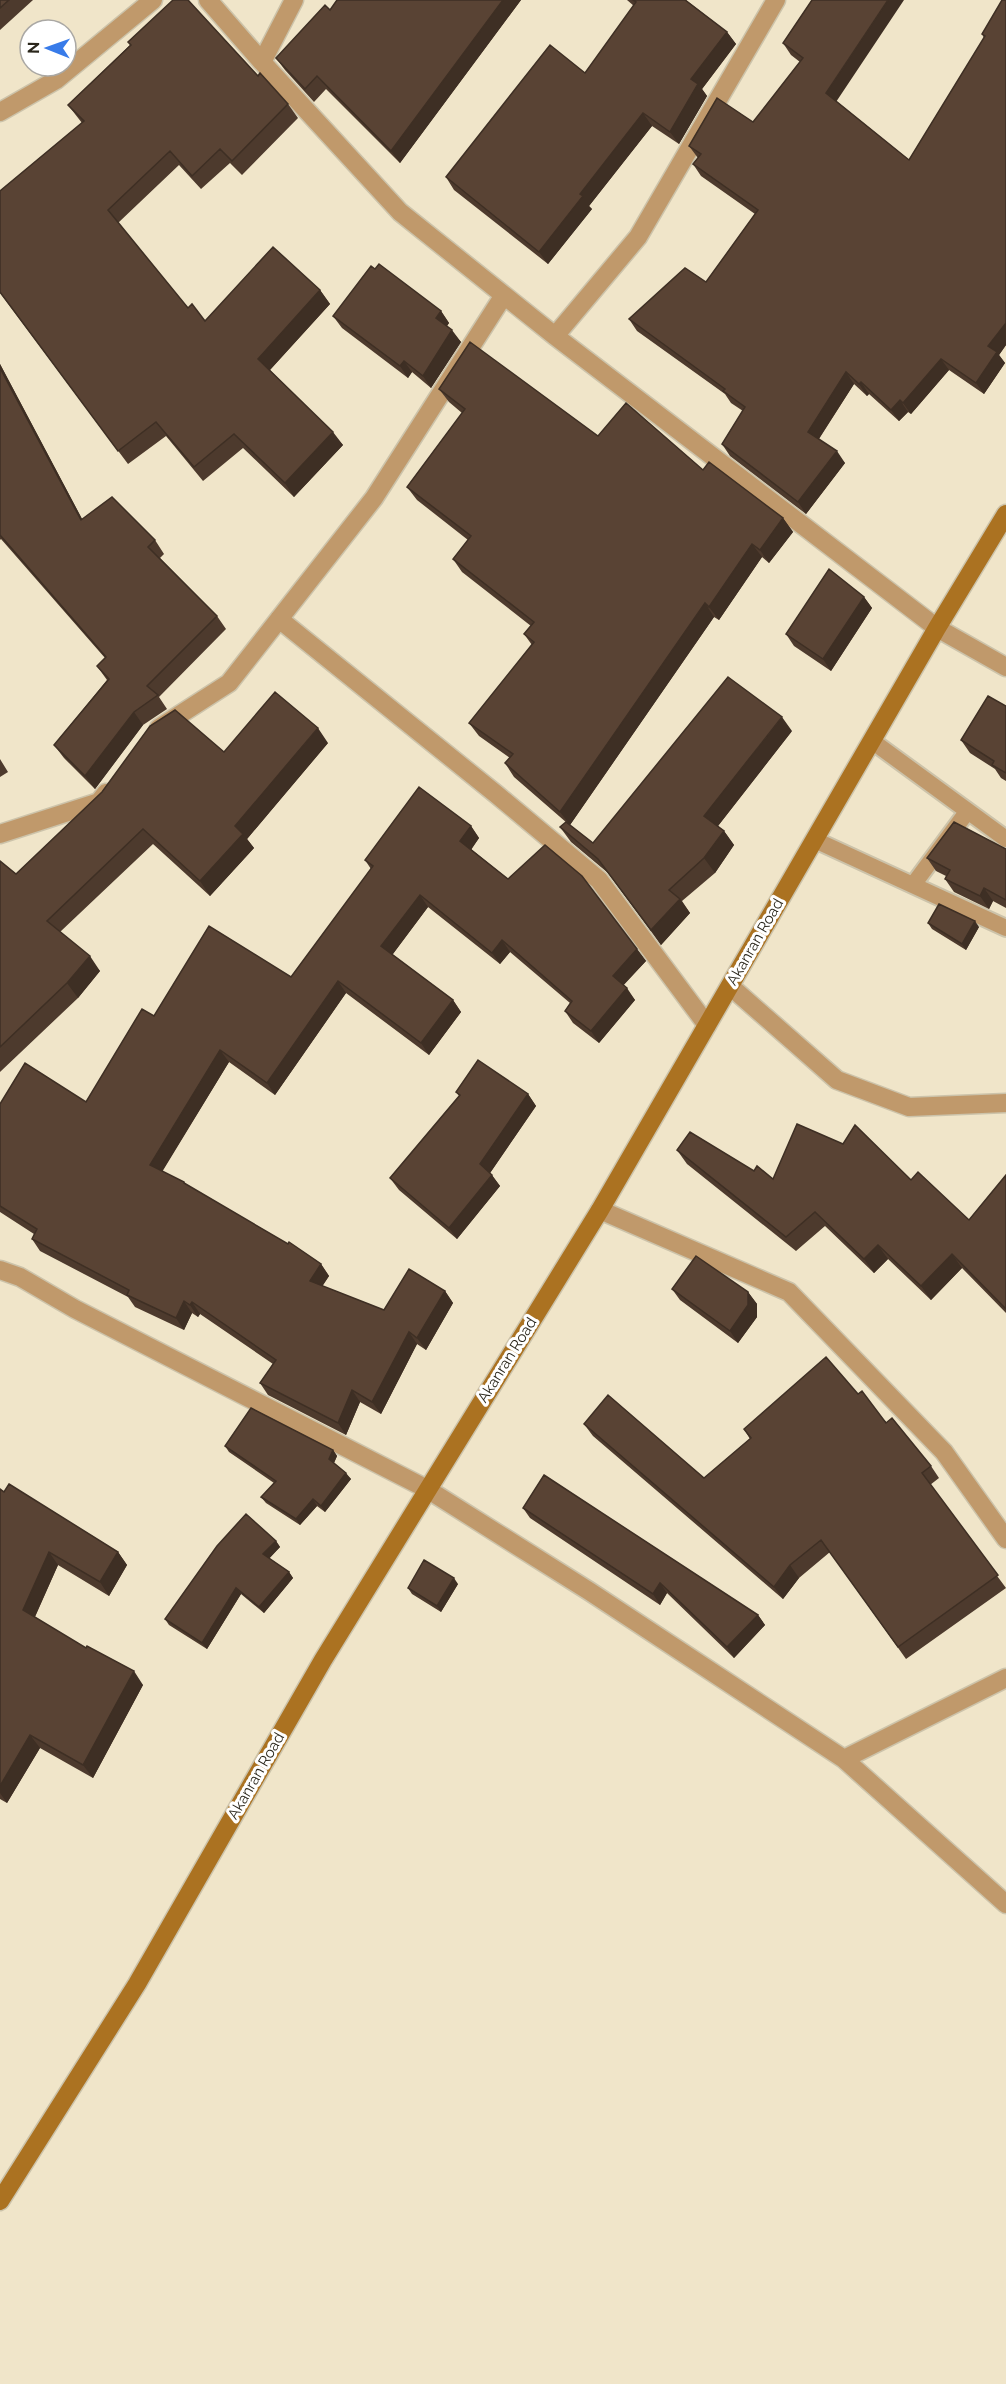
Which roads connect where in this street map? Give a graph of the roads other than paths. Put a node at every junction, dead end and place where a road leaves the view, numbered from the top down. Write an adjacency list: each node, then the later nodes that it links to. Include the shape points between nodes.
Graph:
1 (153, 0): 6 (street, via 56,80)
2 (208, 0): 5 (street)
3 (294, 0): 5 (street)
4 (776, 0): 8 (street, via 638,237)
5 (262, 62): 7 (street, via 400,212)
6 (0, 112)
7 (504, 295): 8 (street); 10 (street, via 374,498)
8 (555, 336): 11 (street)
9 (1006, 514): 11 (main road, Akanran Road)
10 (279, 619): 13 (street, via 229,683 152,732); 23 (street, via 599,880)
11 (937, 628): 12 (street); 14 (main road, Akanran Road)
12 (1006, 666)
13 (146, 740)
14 (872, 741): 16 (lane); 19 (main road, Akanran Road)
15 (119, 776): 17 (street, via 99,802)
16 (967, 812): 18 (lane); 20 (lane)
17 (0, 834)
18 (1006, 839)
19 (814, 840): 20 (lane); 22 (main road, Akanran Road)
20 (914, 885): 21 (lane)
21 (1006, 928)
22 (730, 986): 23 (main road, Akanran Road); 24 (street, via 837,1080 909,1107)
23 (707, 1025): 25 (main road, Akanran Road)
24 (1006, 1103)
25 (600, 1209): 27 (main road, Akanran Road); 28 (street, via 789,1292 944,1452)
26 (0, 1270): 27 (street)
27 (427, 1489): 30 (street); 32 (main road, Akanran Road, via 323,1660 137,1984)
28 (1006, 1539)
29 (1006, 1678): 30 (street)
30 (844, 1759): 31 (street)
31 (1006, 1904)
32 (0, 2201)

